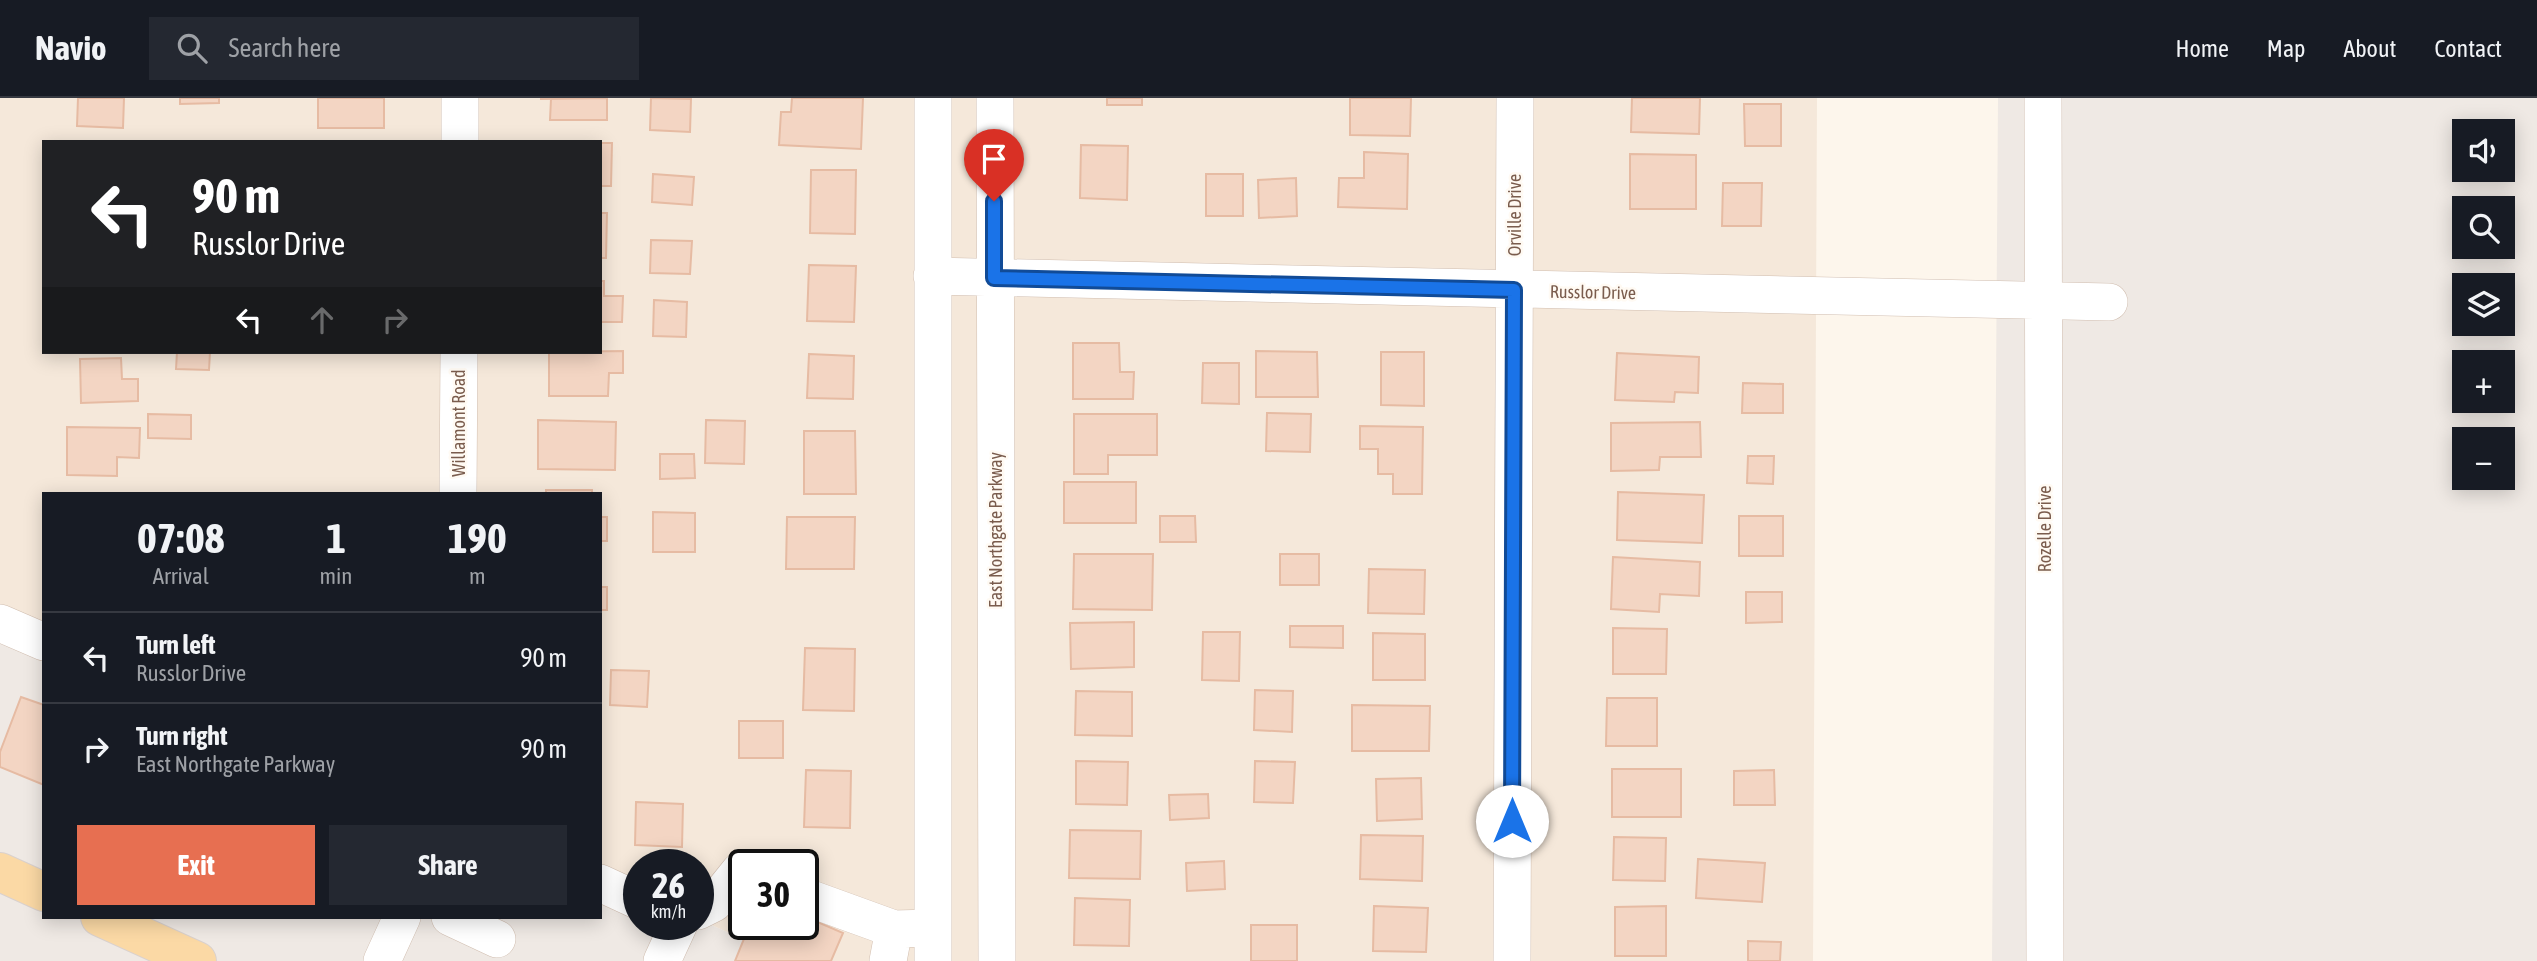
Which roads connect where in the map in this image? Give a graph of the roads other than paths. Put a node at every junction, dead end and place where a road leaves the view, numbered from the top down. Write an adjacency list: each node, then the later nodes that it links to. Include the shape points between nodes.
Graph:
1 (460, 98): 6 (street)
2 (933, 98): 7 (street)
3 (995, 98): 8 (street, East Northgate Parkway)
4 (1515, 98): 9 (street, Orville Drive)
5 (2043, 98): 10 (street, Rozelle Drive)
6 (460, 140)
7 (932, 276): 8 (street, Russlor Drive); 28 (street)
8 (994, 278): 9 (street, Russlor Drive); 33 (street, East Northgate Parkway)
9 (1514, 290): 10 (street, Russlor Drive); 34 (street, Orville Drive)
10 (2044, 302): 11 (street, Russlor Drive); 35 (street, Rozelle Drive)
11 (2109, 303)
12 (459, 354): 13 (street, Willamont Road)
13 (458, 492)
14 (0, 623): 15 (street)
15 (42, 641)
16 (0, 872): 19 (main road)
17 (602, 884): 20 (street)
18 (728, 886): 21 (street)
19 (42, 891)
20 (623, 894)
21 (714, 903)
22 (819, 905): 29 (street)
23 (104, 919): 30 (main road)
24 (401, 919): 31 (street)
25 (454, 919): 26 (street)
26 (497, 939)
27 (672, 940): 32 (street)
28 (933, 944): 29 (street)
29 (891, 945)
30 (197, 961)
31 (382, 961)
32 (662, 961)
33 (997, 961)
34 (1511, 961)
35 (2045, 961)

